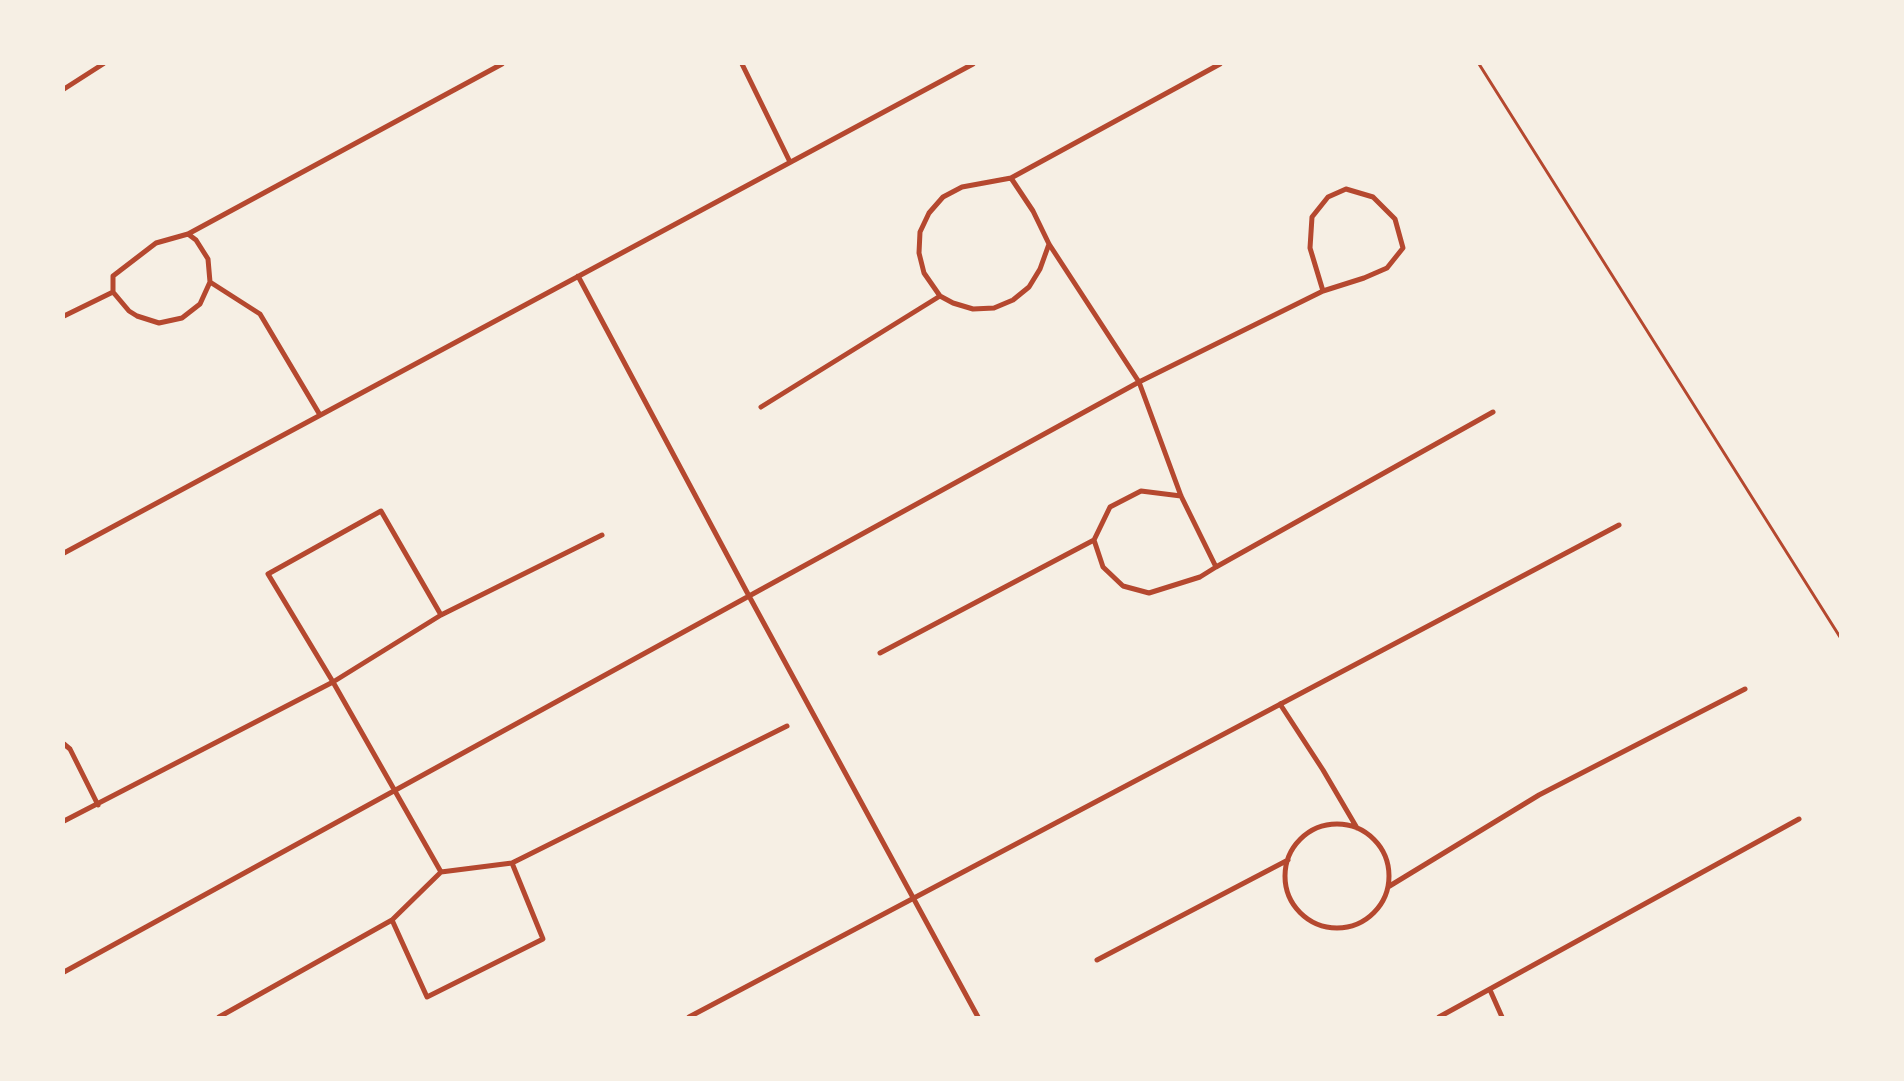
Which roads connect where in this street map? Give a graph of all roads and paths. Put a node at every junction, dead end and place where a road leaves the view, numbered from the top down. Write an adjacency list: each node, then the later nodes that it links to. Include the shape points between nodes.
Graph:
1 (103, 64): 7 (street)
2 (502, 64): 10 (street)
3 (742, 64): 8 (street)
4 (973, 64): 8 (street)
5 (1220, 64): 9 (street)
6 (1479, 64): 30 (path)
7 (64, 89)
8 (790, 162): 12 (street)
9 (1011, 178): 11 (street); 16 (street, via 962,187 943,197 929,212 920,232 919,253 924,273)
10 (188, 234): 13 (street, via 196,240 208,260); 15 (street, via 156,243 113,276)
11 (1049, 244): 16 (street, via 1029,287 1013,300 994,308 973,309); 18 (street)
12 (578, 276): 21 (street); 28 (street)
13 (210, 282): 15 (street, via 200,304 182,318 159,323 129,311); 21 (street, via 260,314)
14 (1323, 291): 14 (street, via 1310,248 1312,217 1328,197 1346,189 1373,197 1395,218 1403,248 1387,268); 18 (street)
15 (113, 292): 17 (street)
16 (940, 296): 19 (street)
17 (64, 316)
18 (1139, 382): 22 (street); 28 (street)
19 (761, 407)
20 (1493, 412): 27 (street)
21 (320, 415): 26 (street)
22 (1181, 496): 25 (street, via 1141,491 1110,507); 27 (street)
23 (1619, 525): 34 (street)
24 (602, 535): 29 (street)
25 (1094, 540): 27 (street, via 1104,567 1123,586 1149,593 1200,577); 31 (street)
26 (64, 553)
27 (1216, 567)
28 (748, 596): 37 (street); 46 (street)
29 (441, 615): 32 (street); 32 (street, via 381,511 268,574)
30 (1840, 637)
31 (880, 653)
32 (333, 682): 37 (street); 38 (street)
33 (1745, 689): 45 (street, via 1539,795)
34 (1280, 704): 41 (street); 46 (street)
35 (787, 726): 43 (street)
36 (64, 744): 38 (street, via 70,749)
37 (395, 790): 44 (street); 49 (street)
38 (98, 805): 40 (street)
39 (1799, 819): 50 (street)
40 (64, 821)
41 (1357, 828): 42 (street, via 1340,824 1323,826 1308,833 1295,845); 45 (street, via 1380,846 1389,873)
42 (1288, 860): 45 (street, via 1285,877 1288,894 1296,909 1308,920 1324,927 1340,929 1357,925 1382,904); 48 (street)
43 (512, 863): 44 (street); 47 (street, via 543,939 428,997)
44 (441, 872): 47 (street)
45 (1388, 887)
46 (914, 898): 52 (street); 53 (street)
47 (392, 920): 51 (street)
48 (1097, 960)
49 (64, 972)
50 (1490, 990): 54 (street); 55 (street)
51 (219, 1017)
52 (689, 1017)
53 (978, 1017)
54 (1439, 1017)
55 (1502, 1017)

